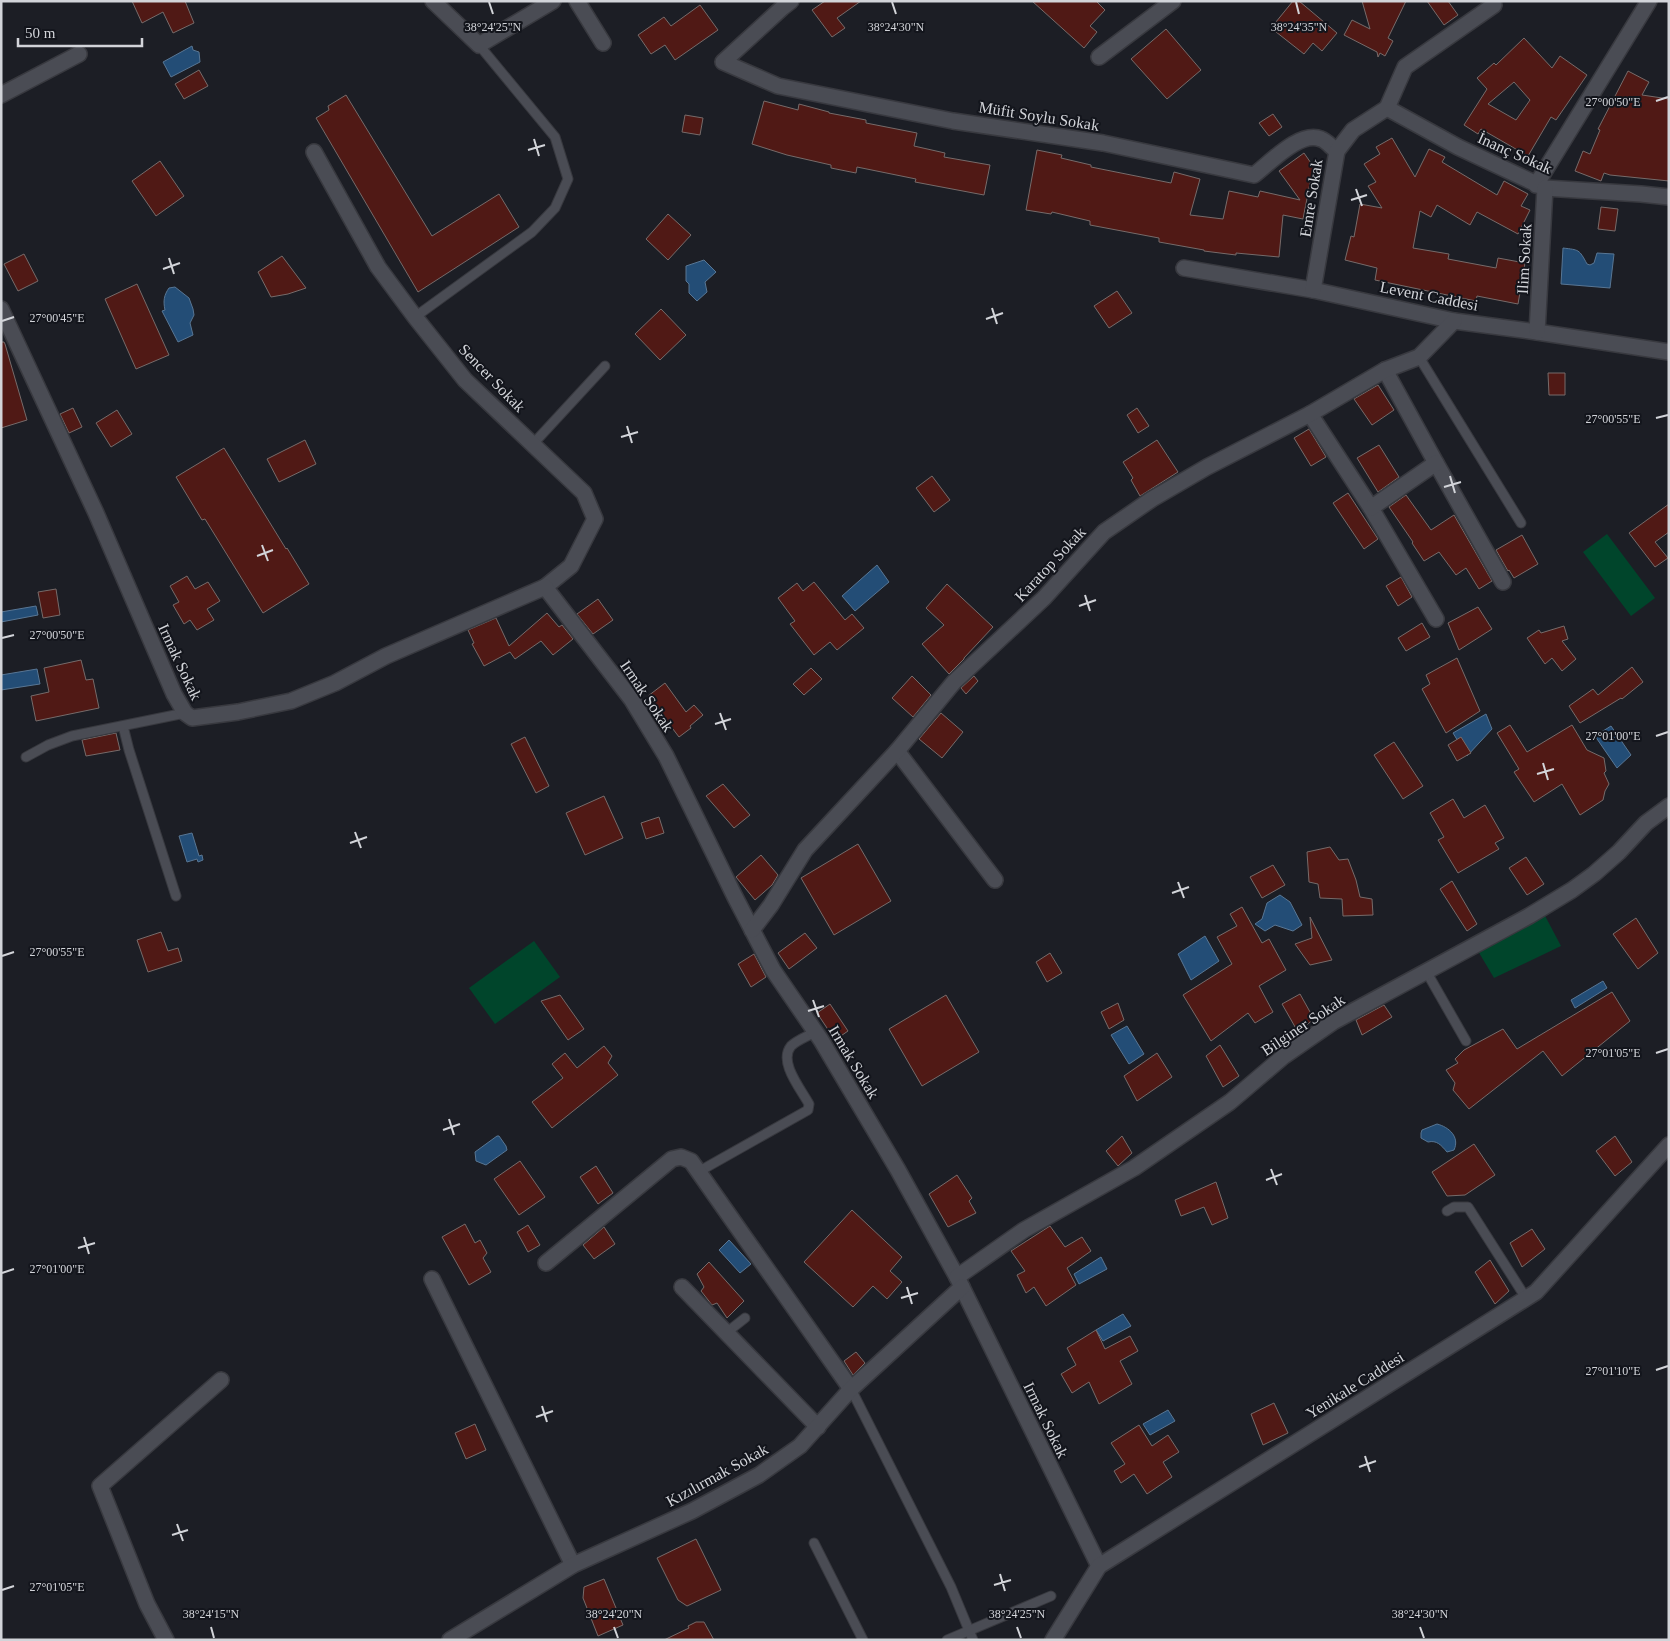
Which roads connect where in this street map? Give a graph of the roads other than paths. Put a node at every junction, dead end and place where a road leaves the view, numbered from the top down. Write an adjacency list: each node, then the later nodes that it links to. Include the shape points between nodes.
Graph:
1 (433, 1): 9 (street)
2 (553, 1): 9 (street)
3 (577, 1): 8 (street)
4 (791, 1): 14 (street, Müfit Soylu Sokak, via 723,62 778,86 953,120 1103,143 1254,175 1299,140 1309,137 1322,139)
5 (1173, 1): 11 (street)
6 (1649, 1): 16 (street, Ilim Sokak)
7 (1494, 5): 13 (street, via 1405,68)
8 (603, 43)
9 (479, 45): 21 (lane, via 555,137 568,179 555,208 532,232)
10 (79, 54): 12 (street)
11 (1099, 57)
12 (1, 95)
13 (1387, 108): 14 (street, Emre Sokak, via 1353,130); 16 (street, İnanç Sokak)
14 (1337, 151): 19 (street, Emre Sokak)
15 (314, 152): 21 (street, Sencer Sokak, via 378,267)
16 (1540, 186): 17 (street, İnanç Sokak); 23 (street, Ilim Sokak)
17 (1669, 197)
18 (1184, 268): 19 (street, Levent Caddesi)
19 (1313, 290): 22 (street, Levent Caddesi)
20 (1, 309): 36 (street, Irmak Sokak)
21 (415, 317): 29 (street, Sencer Sokak, via 465,380)
22 (1454, 321): 23 (street, Levent Caddesi); 25 (street, Karatop Sokak)
23 (1538, 332): 24 (street, Levent Caddesi)
24 (1669, 352)
25 (1419, 357): 27 (street, Karatop Sokak); 32 (lane)
26 (605, 366): 29 (lane)
27 (1385, 370): 28 (street, Karatop Sokak); 30 (street)
28 (1310, 414): 31 (street); 38 (street, Karatop Sokak, via 1207,467 1104,532 1044,598 954,682)
29 (532, 444): 34 (street, Sencer Sokak, via 584,493 594,519 571,566)
30 (1436, 463): 31 (street); 33 (street)
31 (1371, 508): 35 (street)
32 (1520, 523)
33 (1504, 582)
34 (545, 587): 36 (street, Irmak Sokak, via 291,701 205,718 192,718); 43 (street, Irmak Sokak, via 632,700 666,756)
35 (1436, 619)
36 (185, 713): 37 (lane)
37 (123, 726): 39 (lane, via 72,736); 42 (lane)
38 (897, 751): 41 (street); 43 (street, Karatop Sokak, via 804,850)
39 (26, 757)
40 (1669, 806): 44 (street, Bilginer Sokak, via 1572,890)
41 (995, 880)
42 (176, 896)
43 (752, 930): 45 (street, Irmak Sokak, via 773,970)
44 (1426, 971): 46 (lane); 52 (street, Bilginer Sokak, via 1333,1022 1284,1056 1230,1102 1134,1168 1024,1230)
45 (815, 1032): 48 (lane, via 792,1046 786,1063 809,1104 808,1110); 52 (street, Irmak Sokak, via 898,1170)
46 (1466, 1041)
47 (1669, 1145): 54 (street, Yenikale Caddesi, via 1536,1292)
48 (698, 1172): 50 (street, via 691,1161 681,1157 672,1159); 58 (street)
49 (1448, 1211): 54 (lane, via 1454,1207 1468,1207)
50 (546, 1263)
51 (432, 1279): 61 (street)
52 (960, 1282): 58 (street, Kızılırmak Sokak); 62 (street, Irmak Sokak)
53 (682, 1288): 56 (street)
54 (1526, 1298): 62 (street, Yenikale Caddesi)
55 (746, 1318): 56 (lane)
56 (726, 1333): 59 (street)
57 (221, 1380): 65 (street, via 100,1486 147,1604)
58 (851, 1389): 59 (street, Kızılırmak Sokak); 64 (lane, via 951,1587)
59 (818, 1427): 61 (street, Kızılırmak Sokak, via 800,1446 759,1475 692,1511)
60 (814, 1543): 67 (lane)
61 (573, 1565): 66 (street, Kızılırmak Sokak)
62 (1099, 1566): 70 (street, Yenikale Caddesi)
63 (1051, 1596): 64 (lane)
64 (969, 1631): 68 (lane); 69 (lane)
65 (166, 1640)
66 (450, 1640)
67 (862, 1640)
68 (947, 1640)
69 (973, 1640)
70 (1053, 1640)

